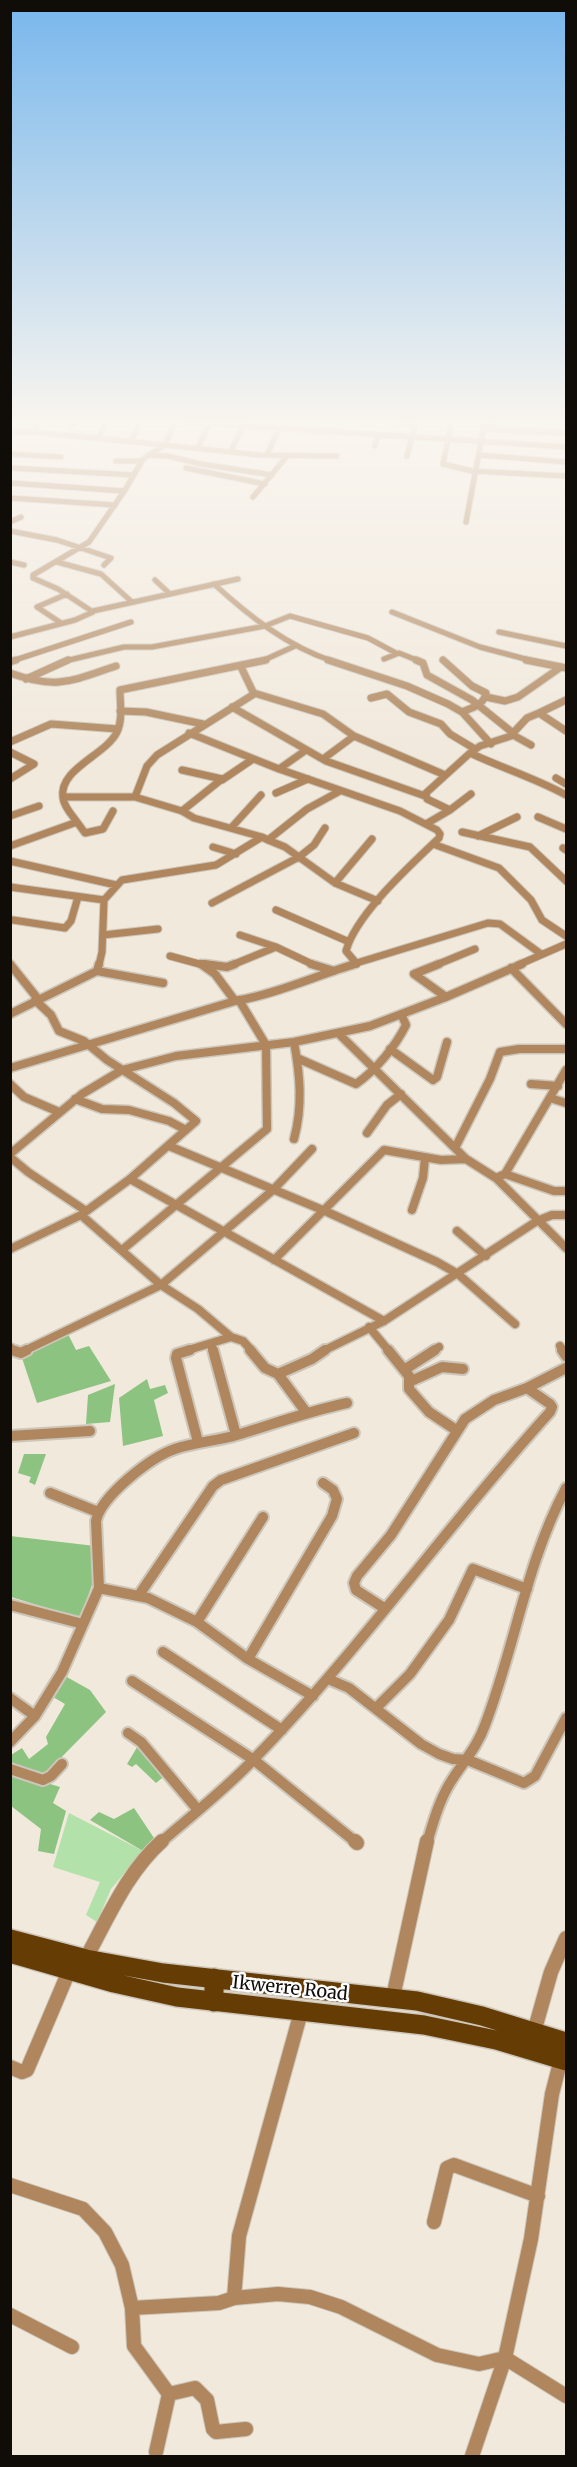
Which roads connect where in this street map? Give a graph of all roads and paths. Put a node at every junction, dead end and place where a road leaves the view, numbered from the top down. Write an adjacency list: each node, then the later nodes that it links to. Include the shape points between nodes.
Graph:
1 (43, 537): 3 (street)
2 (92, 537): 3 (street)
3 (80, 549): 5 (street); 6 (street, via 111,558)
4 (10, 562): 7 (street)
5 (57, 562): 12 (street, via 33,578); 13 (street, via 101,574)
6 (104, 564)
7 (24, 565)
8 (238, 579): 10 (street)
9 (155, 580): 11 (street)
10 (214, 584): 11 (street); 18 (street)
11 (170, 593): 13 (street)
12 (67, 594): 14 (street); 17 (street, via 37,607)
13 (132, 602): 14 (street)
14 (93, 612): 17 (street)
15 (392, 612): 28 (street, via 480,647)
16 (131, 622): 26 (street)
17 (61, 623): 20 (street)
18 (265, 626): 21 (street); 23 (street, via 295,617 368,638); 31 (street, via 152,647 102,651 70,659)
19 (499, 632): 22 (street)
20 (10, 637)
21 (295, 646): 29 (street, via 267,661); 40 (street, via 406,686)
22 (567, 646)
23 (396, 653): 24 (street); 36 (street, via 423,663 427,675)
24 (384, 659)
25 (443, 660): 33 (street, via 486,693)
26 (10, 662)
27 (116, 666): 31 (street, via 58,686)
28 (564, 666): 33 (street, via 518,697 505,702)
29 (241, 667): 32 (street); 39 (street, via 124,687 120,690)
30 (10, 673): 31 (street)
31 (26, 679)
32 (254, 693): 37 (street); 48 (street, via 323,714)
33 (486, 697): 36 (street)
34 (371, 698): 54 (street, via 387,694 409,712 441,724)
35 (567, 700): 38 (street)
36 (479, 705): 40 (street); 47 (street)
37 (232, 706): 42 (street); 53 (street)
38 (563, 706): 41 (street)
39 (120, 711): 42 (street, via 146,712); 43 (street)
40 (462, 712): 51 (street)
41 (539, 713): 45 (street); 47 (street, via 527,718)
42 (203, 724): 46 (street)
43 (118, 729): 49 (street, via 51,724); 72 (street, via 105,748 69,777)
44 (10, 730): 49 (street)
45 (567, 731)
46 (189, 733): 56 (street); 73 (street, via 152,760)
47 (513, 734): 51 (street); 52 (street)
48 (354, 736): 57 (street); 60 (street)
49 (22, 737): 50 (street)
50 (10, 742)
51 (491, 744): 54 (street)
52 (531, 745)
53 (306, 750): 57 (street); 58 (street)
54 (472, 751): 60 (street); 70 (street)
55 (10, 752): 63 (street, via 34,764)
56 (253, 759): 58 (street); 64 (street)
57 (323, 759): 71 (street)
58 (279, 769): 61 (street)
59 (182, 770): 64 (street)
60 (445, 775): 71 (street)
61 (308, 778): 66 (street); 67 (street)
62 (556, 778): 65 (street)
63 (10, 779)
64 (222, 780): 77 (street)
65 (567, 784)
66 (340, 791): 82 (street); 88 (street)
67 (276, 793)
68 (471, 794): 75 (street)
69 (261, 795): 83 (street)
70 (567, 795)
71 (425, 796): 75 (street)
72 (63, 797): 73 (street); 81 (street)
73 (135, 797): 77 (street)
74 (39, 806): 78 (street)
75 (450, 810): 82 (street)
76 (113, 811): 81 (street, via 103,829 85,833)
77 (182, 811): 83 (street)
78 (10, 816)
79 (517, 817): 87 (street)
80 (538, 817): 85 (street)
81 (77, 822): 91 (street)
82 (426, 824): 90 (street, via 440,834)
83 (231, 828): 88 (street)
84 (325, 828): 94 (street, via 314,845)
85 (567, 829)
86 (462, 832): 87 (street)
87 (478, 836): 96 (street, via 530,847)
88 (265, 838): 93 (street); 94 (street)
89 (372, 839): 97 (street)
90 (433, 844): 102 (street); 109 (street, via 499,868 531,900 542,920)
91 (10, 846)
92 (213, 848): 93 (street)
93 (236, 854): 98 (street, via 216,866 127,877)
94 (299, 856): 97 (street); 103 (street)
95 (10, 861): 98 (street)
96 (567, 881)
97 (335, 883): 102 (street)
98 (116, 885): 101 (street)
99 (10, 887): 100 (street)
100 (78, 897): 101 (street); 105 (street, via 65,928)
101 (105, 900): 107 (street)
102 (378, 901): 110 (street)
103 (213, 903)
104 (276, 910): 110 (street)
105 (13, 920)
106 (158, 929): 107 (street)
107 (103, 935): 120 (street)
108 (240, 935): 112 (street)
109 (567, 936)
110 (347, 941): 118 (street, via 346,951)
111 (567, 944): 114 (street)
112 (276, 947): 117 (street, via 227,967); 121 (street)
113 (475, 949): 123 (street, via 414,974)
114 (541, 954): 118 (street, via 494,922); 119 (street)
115 (170, 956): 117 (street)
116 (10, 964): 124 (street)
117 (204, 964): 125 (street)
118 (357, 964): 121 (street)
119 (511, 968): 123 (street); 128 (street)
120 (97, 971): 122 (street); 124 (street)
121 (334, 971): 125 (street, via 264,996)
122 (163, 983)
123 (447, 997): 127 (street)
124 (36, 1000): 126 (street); 133 (street, via 59,1030)
125 (237, 1001): 132 (street); 133 (street)
126 (10, 1014)
127 (402, 1016): 129 (street); 134 (street, via 406,1025)
128 (567, 1024)
129 (339, 1034): 131 (street); 137 (street)
130 (447, 1041): 134 (street, via 433,1080)
131 (294, 1042): 132 (street); 136 (street)
132 (266, 1045): 139 (street, via 176,1056); 157 (street, via 267,1129)
133 (88, 1046): 138 (street); 139 (street)
134 (390, 1049): 137 (street)
135 (567, 1049): 152 (street, via 500,1052)
136 (297, 1058): 137 (street, via 356,1084); 150 (street, via 300,1120)
137 (373, 1066): 143 (street)
138 (10, 1068)
139 (122, 1070): 145 (street); 148 (street, via 193,1117 196,1120)
140 (564, 1079): 142 (street); 144 (street)
141 (10, 1084): 147 (street, via 24,1097)
142 (531, 1084)
143 (401, 1094): 149 (street); 152 (street)
144 (550, 1098): 146 (street); 158 (street)
145 (75, 1099): 147 (street); 148 (street, via 102,1109 129,1110 169,1121)
146 (567, 1103)
147 (59, 1112): 154 (street)
148 (186, 1130): 151 (street)
149 (367, 1133)
150 (294, 1139)
151 (169, 1146): 157 (street); 159 (street)
152 (455, 1148): 156 (street)
153 (312, 1149): 160 (street)
154 (10, 1156): 165 (street)
155 (425, 1158): 156 (street); 163 (street); 164 (street, via 384,1150)
156 (466, 1159): 158 (street)
157 (223, 1168): 160 (street); 162 (street)
158 (501, 1176): 161 (street); 167 (street)
159 (130, 1179): 162 (street); 165 (street)
160 (273, 1190): 164 (street); 169 (street)
161 (567, 1191)
162 (176, 1206): 169 (street); 172 (street)
163 (412, 1210)
164 (324, 1211): 174 (street); 175 (street)
165 (84, 1213): 171 (street); 172 (street)
166 (567, 1215): 167 (street)
167 (537, 1221): 170 (street); 173 (street)
168 (458, 1230): 173 (street)
169 (226, 1232): 174 (street); 176 (street)
170 (567, 1248)
171 (10, 1249)
172 (122, 1250): 176 (street)
173 (486, 1256): 175 (street)
174 (274, 1260): 177 (street)
175 (458, 1274): 177 (street); 178 (street)
176 (161, 1285): 180 (street); 183 (street, via 21,1353)
177 (384, 1321): 179 (street)
178 (515, 1324)
179 (369, 1327): 188 (street); 189 (street)
180 (231, 1337): 181 (street); 189 (street, via 243,1341 265,1368)
181 (211, 1344): 197 (street); 199 (street, via 177,1354 176,1358)
182 (560, 1346): 185 (street)
183 (10, 1347)
184 (439, 1347): 188 (street)
185 (567, 1356)
186 (567, 1368): 191 (street)
187 (463, 1369): 190 (street, via 451,1364)
188 (404, 1370): 190 (street)
189 (278, 1374): 193 (street)
190 (409, 1382): 194 (street, via 409,1389 429,1412)
191 (527, 1388): 194 (street, via 475,1409); 209 (street, via 550,1404 550,1412)
192 (347, 1403): 193 (street)
193 (306, 1412): 197 (street)
194 (456, 1430): 209 (street, via 391,1535 354,1583 356,1590)
195 (90, 1431): 198 (street)
196 (354, 1433): 207 (street, via 213,1486)
197 (236, 1435): 199 (street)
198 (10, 1436)
199 (198, 1442): 203 (street, via 150,1461)
200 (322, 1483): 213 (street, via 333,1490 337,1499 332,1516)
201 (567, 1488): 206 (street, via 542,1539)
202 (50, 1493): 203 (street)
203 (98, 1512): 205 (street)
204 (263, 1517): 210 (street)
205 (99, 1588): 207 (street); 211 (street)
206 (527, 1589): 218 (street, via 473,1569 443,1628 410,1674); 225 (street, via 494,1702)
207 (140, 1595): 210 (street)
208 (10, 1605): 211 (street)
209 (384, 1608): 214 (street)
210 (197, 1622): 213 (street)
211 (82, 1624): 219 (street, via 63,1672)
212 (163, 1652): 221 (street)
213 (248, 1659): 216 (street)
214 (328, 1678): 216 (street); 218 (street)
215 (132, 1681): 224 (street)
216 (313, 1695): 221 (street)
217 (10, 1698): 219 (street)
218 (376, 1708): 225 (street, via 421,1744 453,1759)
219 (35, 1716): 223 (street)
220 (567, 1718): 225 (street, via 535,1776 524,1783)
221 (282, 1730): 224 (street)
222 (128, 1733): 228 (street, via 141,1742)
223 (10, 1742)
224 (254, 1760): 228 (street); 229 (street)
225 (468, 1760): 236 (street, via 453,1774 433,1823)
226 (62, 1764): 227 (street, via 43,1780)
227 (10, 1769)
228 (198, 1810): 233 (street, via 153,1849 124,1887)
229 (357, 1843)
230 (567, 1938): 239 (street, via 542,1996)
231 (10, 1939): 233 (main road)
232 (10, 1953): 234 (main road, Ikwerre Road)
233 (86, 1958): 235 (main road)
234 (69, 1971): 237 (main road, Ikwerre Road, via 124,1986); 242 (street, via 27,2070)
235 (214, 1978): 236 (main road); 237 (main road)
236 (393, 1997): 239 (main road)
237 (214, 2002): 238 (main road, Ikwerre Road)
238 (301, 2012): 241 (main road, Ikwerre Road, via 376,2018 487,2038); 246 (street, via 239,2236)
239 (534, 2032): 240 (main road)
240 (567, 2042)
241 (564, 2060): 244 (street, via 552,2094)
242 (10, 2067)
243 (10, 2185): 247 (street, via 83,2209 98,2224 122,2265)
244 (538, 2196): 245 (street, via 454,2165 447,2168 444,2176); 250 (street)
245 (434, 2222)
246 (234, 2298): 247 (street); 250 (street, via 294,2294 323,2301 421,2349 453,2359 481,2365)
247 (132, 2308): 251 (street, via 134,2346)
248 (10, 2314): 249 (street)
249 (72, 2347)
250 (506, 2358): 252 (street); 255 (street)
251 (169, 2394): 253 (street, via 195,2388 207,2398 213,2430); 254 (street)
252 (567, 2396)
253 (246, 2429)
254 (156, 2452)
255 (472, 2457)

